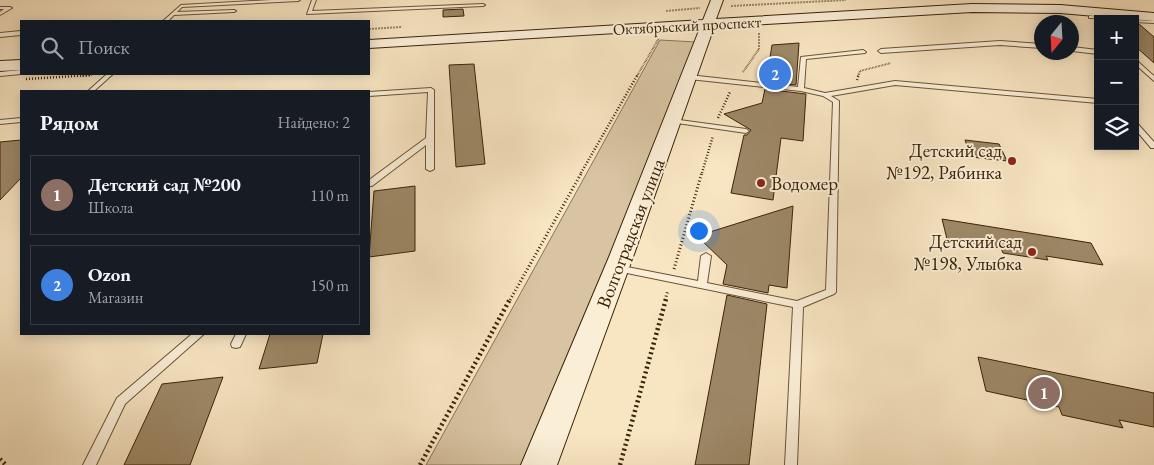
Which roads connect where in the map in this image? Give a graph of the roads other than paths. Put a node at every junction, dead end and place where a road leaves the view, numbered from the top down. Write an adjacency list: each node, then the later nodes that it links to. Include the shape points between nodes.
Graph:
1 (298, 0): 9 (lane, via 181,6)
2 (314, 0): 4 (lane, via 309,13)
3 (717, 0): 16 (main road, Волгоградская улица)
4 (483, 5)
5 (0, 8): 8 (lane, via 10,8)
6 (234, 11): 9 (lane)
7 (1154, 13): 16 (main road, Октябрьский проспект, via 1053,5 966,5)
8 (0, 14)
9 (173, 14): 13 (lane)
10 (1087, 14): 11 (lane); 12 (main road, Октябрьский проспект); 14 (lane); 16 (main road, Октябрьский проспект, via 972,8)
11 (1094, 15)
12 (1154, 17)
13 (166, 20)
14 (1094, 20)
15 (1139, 20): 17 (lane)
16 (710, 21): 20 (main road, Октябрьский проспект); 21 (main road, Октябрьский проспект); 35 (main road, Волгоградская улица)
17 (1154, 22)
18 (20, 33): 19 (lane)
19 (0, 35)
20 (370, 39)
21 (370, 44)
22 (1034, 45): 24 (lane, via 1000,43)
23 (1079, 50): 26 (lane)
24 (881, 51)
25 (863, 52): 37 (lane, via 803,58)
26 (1094, 52)
27 (20, 60): 28 (main road)
28 (0, 61)
29 (1139, 65): 36 (lane)
30 (0, 66): 31 (main road)
31 (20, 72)
32 (20, 72): 33 (lane)
33 (0, 74)
34 (109, 75): 38 (lane)
35 (689, 77): 37 (lane); 43 (main road, Волгоградская улица)
36 (1154, 79)
37 (801, 89): 40 (lane)
38 (92, 90)
39 (370, 94): 47 (lane, via 431,90)
40 (825, 94): 41 (lane, via 896,83); 54 (lane, via 836,101 831,292)
41 (1094, 101)
42 (20, 120): 44 (lane)
43 (672, 121): 46 (lane); 52 (main road, Волгоградская улица)
44 (0, 122)
45 (1139, 129): 48 (lane)
46 (746, 131)
47 (430, 139): 49 (lane); 50 (lane)
48 (1154, 146)
49 (430, 169)
50 (370, 183)
51 (706, 256): 53 (lane)
52 (617, 268): 53 (lane); 57 (main road, Волгоградская улица)
53 (702, 285): 54 (lane)
54 (798, 305): 58 (lane)
55 (197, 335): 56 (lane, via 121,400)
56 (90, 465)
57 (539, 465)
58 (792, 465)

